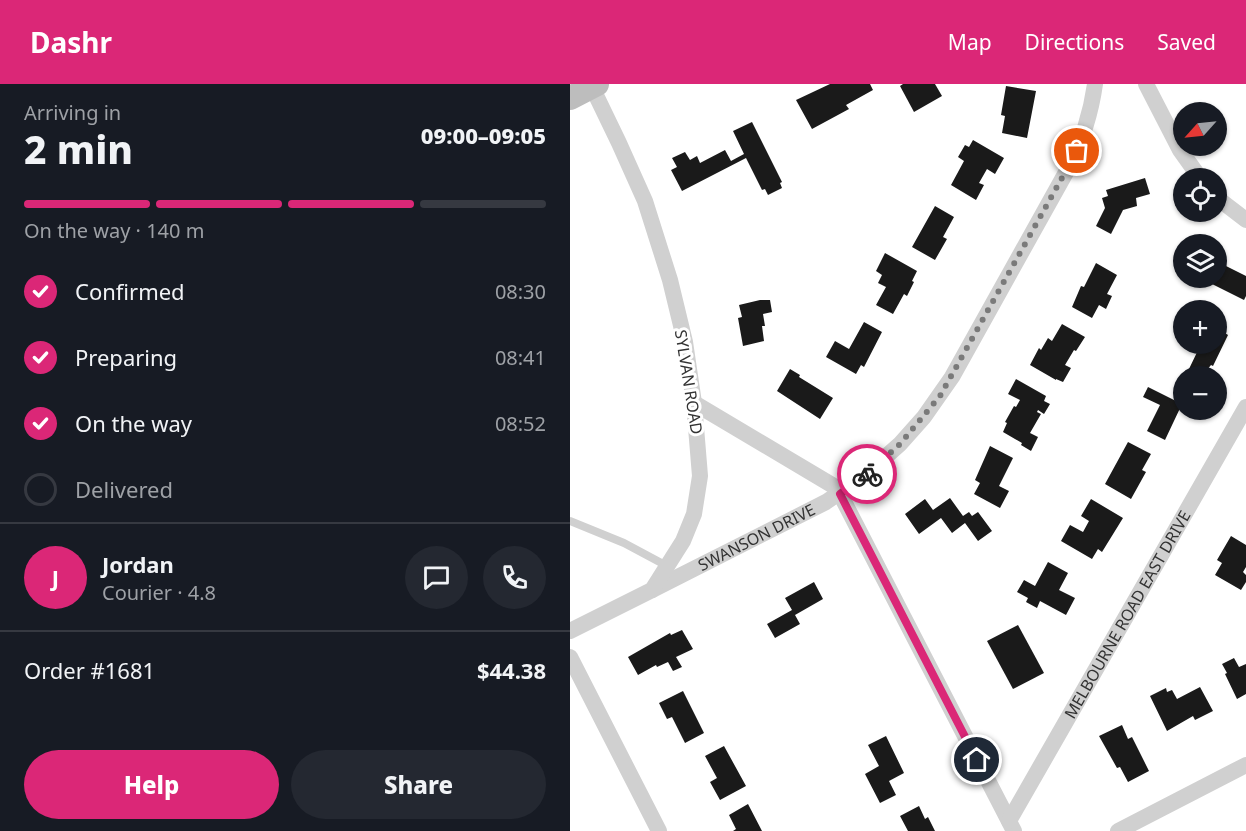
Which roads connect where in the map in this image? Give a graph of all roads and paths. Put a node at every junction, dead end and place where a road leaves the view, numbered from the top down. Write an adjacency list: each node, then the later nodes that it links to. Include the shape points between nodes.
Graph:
1 (1095, 84): 10 (street, SWANSON DRIVE, via 1089,117 1071,163 952,377 900,444)
2 (1146, 84): 5 (street)
3 (594, 85): 4 (main road); 8 (street, SYLVAN ROAD, via 651,220 670,280)
4 (570, 98)
5 (1193, 168)
6 (1227, 205): 7 (street)
7 (1246, 220)
8 (694, 403): 10 (street, via 833,486); 12 (street, SYLVAN ROAD, via 700,476 697,502 683,541)
9 (1246, 406): 17 (street, MELBOURNE ROAD EAST DRIVE)
10 (840, 494): 13 (street, SWANSON DRIVE); 17 (street)
11 (570, 521): 12 (lane)
12 (667, 566): 13 (street, SYLVAN ROAD)
13 (652, 590): 14 (street)
14 (570, 631)
15 (570, 657): 18 (street)
16 (1246, 765): 19 (street)
17 (1012, 826)
18 (659, 831)
19 (1118, 831)

